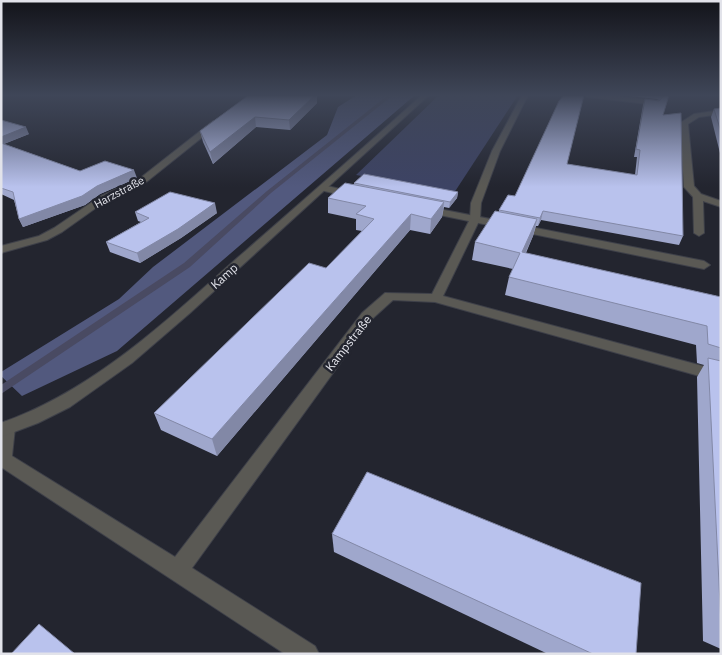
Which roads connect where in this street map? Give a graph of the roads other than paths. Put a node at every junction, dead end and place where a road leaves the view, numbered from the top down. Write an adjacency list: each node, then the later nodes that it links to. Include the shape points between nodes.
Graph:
1 (212, 126): 12 (street, Harzstraße, via 142,181 104,198 43,238)
2 (392, 126): 5 (street, Kamp)
3 (509, 126): 10 (street, via 476,202)
4 (684, 126): 7 (street, via 689,187)
5 (323, 188): 6 (street); 16 (street, Kamp, via 113,369 43,414)
6 (360, 196)
7 (698, 196): 8 (street); 11 (street)
8 (721, 204)
9 (418, 208): 10 (street)
10 (475, 219): 13 (street); 14 (street)
11 (699, 233)
12 (1, 250)
13 (704, 265)
14 (436, 298): 15 (street, Kampstraße); 18 (street, Kampstraße, via 390,296 367,316)
15 (721, 377)
16 (4, 429): 17 (street)
17 (2, 460): 18 (street)
18 (178, 570): 19 (street)
19 (306, 654)

